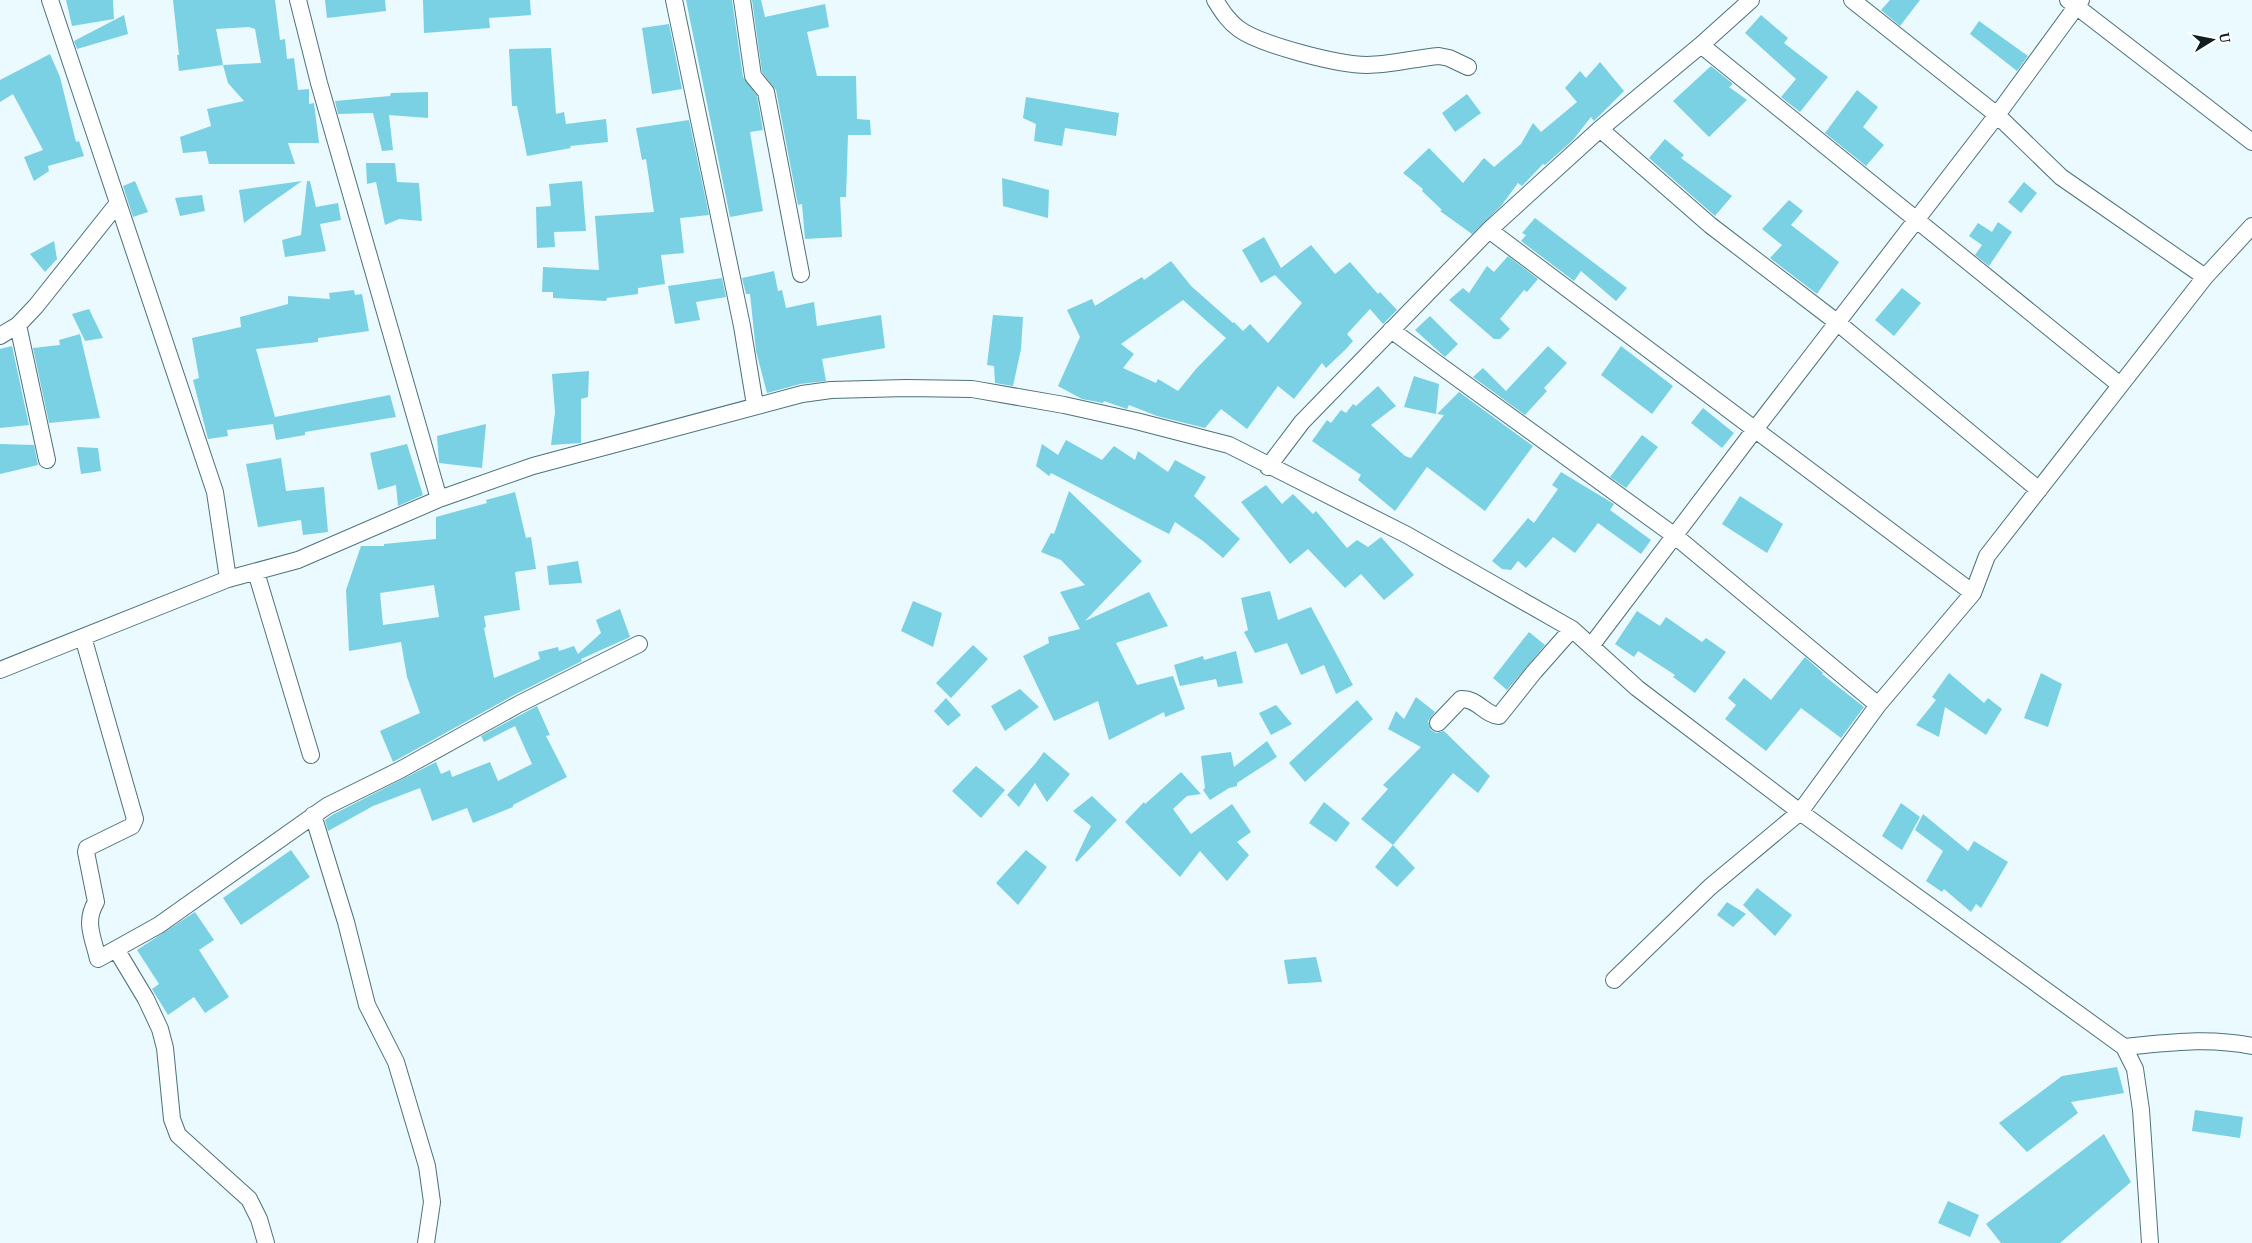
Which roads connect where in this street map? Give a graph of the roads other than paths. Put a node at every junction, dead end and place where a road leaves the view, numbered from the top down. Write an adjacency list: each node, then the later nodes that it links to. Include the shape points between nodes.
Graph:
1 (50, 0): 14 (street)
2 (298, 0): 30 (street)
3 (674, 0): 25 (street, via 742,326)
4 (742, 0): 18 (street, via 753,76 766,92)
5 (1214, 0): 10 (street, via 1241,31 1332,62 1367,65 1440,56)
6 (1751, 0): 9 (street)
7 (1852, 0): 11 (street)
8 (2075, 2): 11 (street); 13 (street)
9 (1701, 45): 12 (street); 15 (street)
10 (1468, 67)
11 (1997, 115): 15 (street); 19 (street, via 2061,177)
12 (1600, 129): 17 (street); 20 (street, via 1710,225)
13 (2252, 142)
14 (118, 203): 21 (street); 33 (street, via 216,492)
15 (1916, 220): 20 (street); 24 (street)
16 (2252, 226): 19 (street)
17 (1490, 230): 22 (street); 26 (street)
18 (801, 274)
19 (2205, 277): 24 (street)
20 (1838, 323): 26 (street); 29 (street)
21 (18, 325): 23 (street); 27 (street)
22 (1391, 330): 28 (street, via 1302,422); 31 (street)
23 (0, 336)
24 (2120, 385): 29 (street)
25 (755, 405): 28 (street, via 831,390 972,390 1136,421 1229,445); 30 (street, via 692,425 533,466)
26 (1756, 428): 31 (street); 34 (street)
27 (47, 460)
28 (1268, 467): 35 (street, via 1407,535)
29 (2038, 490): 34 (street, via 1987,556)
30 (439, 499): 32 (street, via 298,560)
31 (1675, 536): 38 (street); 40 (street)
32 (256, 572): 33 (street); 42 (street)
33 (228, 579): 36 (street)
34 (1973, 593): 40 (street)
35 (1572, 629): 38 (street); 41 (street, via 1500,716 1494,716 1471,700 1461,699)
36 (83, 637): 39 (street); 45 (street, via 135,819 132,826 86,852 96,902 89,921 98,959)
37 (639, 644): 44 (street, via 473,728)
38 (1592, 646): 43 (street, via 1638,688)
39 (0, 670)
40 (1878, 705): 43 (street)
41 (1438, 724)
42 (311, 755)
43 (1800, 812): 46 (street, via 1710,887); 48 (street)
44 (313, 815): 45 (street, via 159,925); 50 (street, via 367,1005 396,1062 427,1166 432,1202)
45 (116, 948): 49 (street, via 160,1028 172,1119 178,1135 249,1199)
46 (1614, 980)
47 (2252, 1046): 48 (street, via 2223,1040 2198,1040)
48 (2124, 1047): 51 (street, via 2137,1078)
49 (266, 1243)
50 (426, 1243)
51 (2150, 1243)

